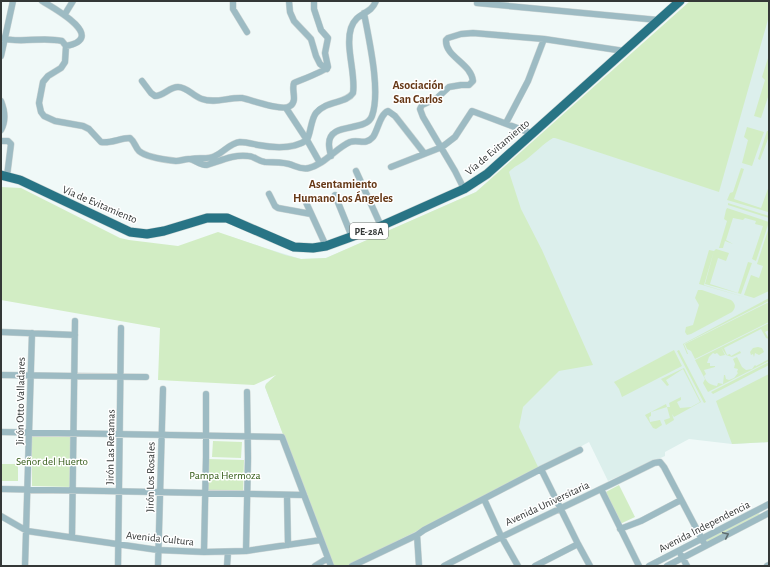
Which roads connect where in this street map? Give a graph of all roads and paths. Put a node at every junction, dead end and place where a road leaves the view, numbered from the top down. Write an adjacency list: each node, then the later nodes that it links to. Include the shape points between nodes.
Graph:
1 (13, 1): 15 (street)
2 (42, 1): 12 (street)
3 (73, 1): 12 (street)
4 (233, 1): 14 (street, via 233,9)
5 (289, 1): 20 (street, via 294,21 311,39 320,64)
6 (314, 1): 20 (street, via 321,30 328,38 325,53)
7 (376, 1): 11 (street, via 371,9)
8 (680, 1): 13 (highway, Vía de Evitamiento / PE-28A)
9 (477, 3): 10 (street)
10 (520, 4): 13 (street)
11 (364, 13): 27 (street, via 356,18 350,35 354,94 348,99 328,104 315,114); 31 (street, via 374,68 375,94 372,115 364,124 333,134 329,143)
12 (65, 14): 17 (street, via 81,34 77,42)
13 (658, 20): 18 (highway, Vía de Evitamiento / PE-28A)
14 (247, 32)
15 (3, 39): 17 (street, via 55,39 62,41); 19 (street)
16 (544, 39): 18 (street); 24 (street, via 528,81); 29 (street, via 467,33 446,40 451,53 470,71 473,81 469,86 449,87 420,109)
17 (66, 46): 32 (street, via 65,62 43,82 39,103 44,116 90,129 101,142 130,138 140,152 147,156 178,161)
18 (624, 51): 26 (highway, Vía de Evitamiento / PE-28A)
19 (1, 56)
20 (327, 69): 23 (street, via 294,83 294,102)
21 (142, 81): 23 (street, via 155,96 174,87 180,87 206,100 242,98)
22 (1, 101): 25 (street, via 5,116)
23 (286, 108): 27 (street)
24 (506, 123): 26 (street); 29 (street, via 472,111 455,137)
25 (1, 130)
26 (533, 134): 37 (highway, Vía de Evitamiento / PE-28A, via 487,174)
27 (307, 140): 32 (street, via 298,145 280,147 239,142 215,156); 33 (street)
28 (1, 141): 36 (street, via 8,141 11,144)
29 (442, 147): 30 (street); 37 (street)
30 (424, 153): 31 (street, via 395,116 388,111 384,113 370,140 363,143 352,142); 34 (street)
31 (331, 156): 33 (street)
32 (191, 159): 33 (street, via 198,164 207,165 236,156 248,156 264,162 305,168)
33 (320, 163)
34 (391, 167)
35 (356, 171): 42 (street)
36 (4, 176): 44 (highway, Vía de Evitamiento / PE-28A, via 20,180 130,232 147,234 207,218 227,218 294,247)
37 (464, 189): 42 (highway, Vía de Evitamiento / PE-28A)
38 (269, 194): 41 (street, via 278,208)
39 (335, 195): 43 (street)
40 (304, 198): 41 (street)
41 (311, 214): 44 (street)
42 (382, 226): 43 (highway, Vía de Evitamiento / PE-28A)
43 (352, 237): 44 (highway, Vía de Evitamiento / PE-28A)
44 (326, 246)
45 (75, 321): 49 (street)
46 (121, 328): 53 (street, Jirón Las Retamas)
47 (1, 332): 48 (street)
48 (32, 333): 49 (street); 51 (street, Jirón Otto Valladares)
49 (75, 335): 52 (street)
50 (1, 375): 51 (street)
51 (31, 375): 52 (street); 59 (street, Jirón Otto Valladares)
52 (74, 376): 53 (street); 60 (street)
53 (121, 376): 54 (street); 61 (street, Jirón Las Retamas)
54 (146, 377)
55 (162, 389): 62 (street, Jirón Los Rosales)
56 (247, 392): 64 (street)
57 (206, 394): 63 (street)
58 (1, 432): 59 (street)
59 (29, 432): 60 (street); 68 (street, Jirón Otto Valladares)
60 (74, 434): 61 (street); 69 (street)
61 (120, 434): 62 (street); 71 (street, Jirón Las Retamas)
62 (161, 434): 63 (street); 72 (street, Jirón Los Rosales)
63 (206, 436): 64 (street); 73 (street)
64 (247, 437): 74 (street); 76 (street, via 282,437)
65 (580, 450): 66 (street)
66 (541, 468): 77 (street); 80 (street)
67 (1, 489): 68 (street)
68 (28, 490): 69 (street); 88 (street, Jirón Otto Valladares)
69 (74, 490): 71 (street); 91 (street)
70 (600, 490): 78 (street, Avenida Universitaria, via 660,462); 80 (street, Avenida Universitaria); 86 (street)
71 (119, 491): 72 (street); 94 (street, Jirón Las Retamas)
72 (160, 492): 73 (street); 98 (street, Jirón Los Rosales)
73 (206, 494): 74 (street); 101 (street)
74 (247, 494): 75 (street); 100 (street)
75 (288, 495): 76 (street); 96 (street)
76 (304, 496): 93 (street)
77 (484, 499): 89 (street); 90 (street)
78 (681, 500): 86 (street); 92 (street)
79 (769, 504): 81 (street, Avenida Independencia)
80 (560, 508): 90 (street, Avenida Universitaria); 95 (street)
81 (761, 508): 82 (street); 84 (street, Avenida Independencia)
82 (767, 514): 85 (street); 87 (street, Avenida Independencia)
83 (1, 516): 88 (street, Avenida Cultura)
84 (735, 522): 87 (street); 92 (street, Avenida Independencia)
85 (769, 522)
86 (620, 529): 117 (street)
87 (739, 529): 97 (street, Avenida Independencia, one-way to 87)
88 (27, 531): 91 (street, Avenida Cultura); 105 (street, Jirón Otto Valladares)
89 (417, 535): 111 (street); 112 (street)
90 (501, 536): 113 (street, Avenida Universitaria); 114 (street)
91 (72, 537): 94 (street, Avenida Cultura)
92 (702, 539): 97 (street); 99 (street, Avenida Independencia)
93 (321, 540): 96 (street, Avenida Cultura); 103 (street)
94 (118, 544): 98 (street, Avenida Cultura); 106 (street, Jirón Las Retamas)
95 (578, 544): 115 (street); 116 (street)
96 (288, 545): 100 (street, Avenida Cultura)
97 (705, 545): 104 (street, Avenida Independencia)
98 (158, 550): 101 (street, Avenida Cultura); 107 (street, Jirón Los Rosales)
99 (679, 550): 104 (street); 118 (street, Avenida Independencia)
100 (246, 551): 102 (street, Avenida Cultura)
101 (204, 552): 102 (street, Avenida Cultura)
102 (228, 552): 108 (street)
103 (328, 558): 109 (street); 110 (street)
104 (683, 558): 119 (street, Avenida Independencia); 120 (street)
105 (25, 566)
106 (118, 566)
107 (158, 566)
108 (227, 566)
109 (315, 566)
110 (331, 566)
111 (352, 566)
112 (419, 566)
113 (444, 566)
114 (518, 566)
115 (535, 566)
116 (590, 566)
117 (638, 566)
118 (649, 566)
119 (667, 566)
120 (687, 566)

